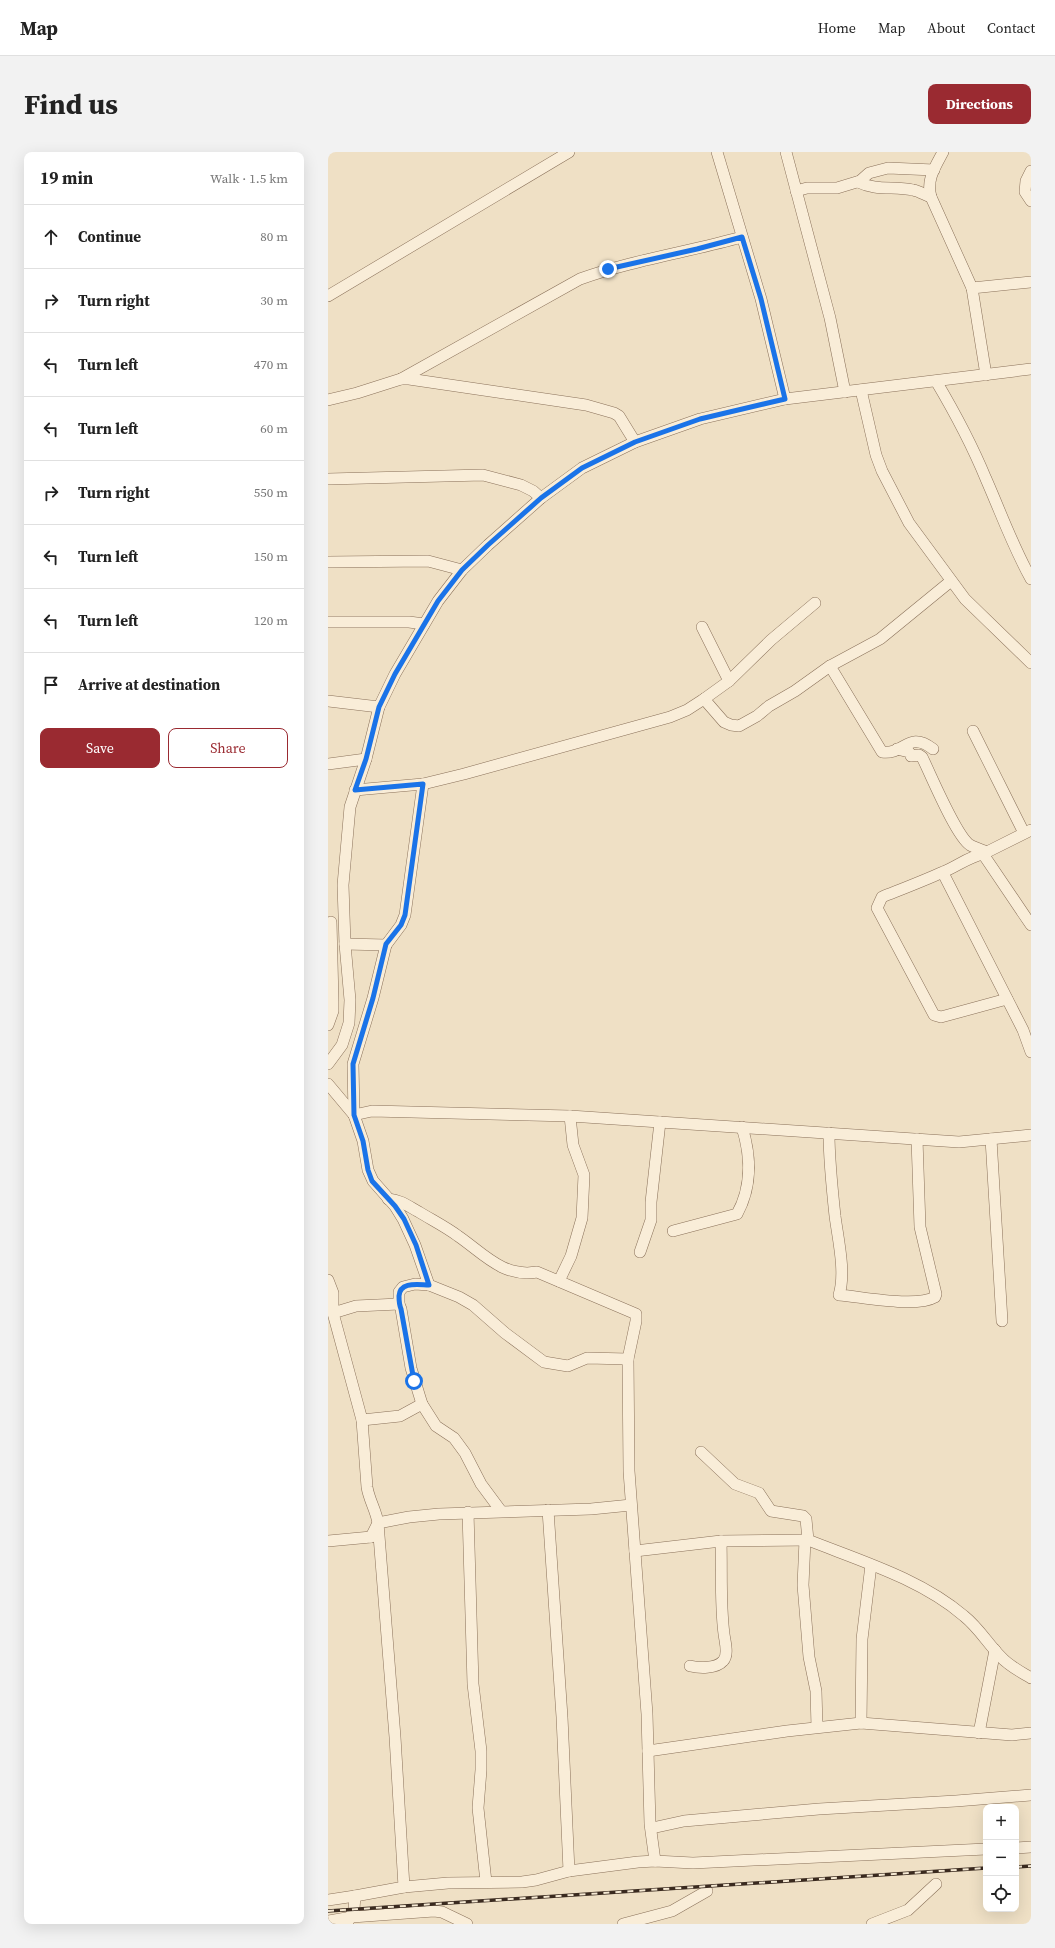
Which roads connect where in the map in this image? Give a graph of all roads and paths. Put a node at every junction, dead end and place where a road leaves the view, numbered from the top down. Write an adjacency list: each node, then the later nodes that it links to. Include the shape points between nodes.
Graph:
1 (569, 152): 14 (street)
2 (717, 152): 11 (street)
3 (786, 152): 8 (street)
4 (943, 152): 5 (street)
5 (934, 170): 7 (street, via 888,168 869,173); 9 (street, via 928,187)
6 (1031, 172): 10 (street, via 1024,192)
7 (858, 182): 8 (street, via 837,188 808,188); 9 (street, via 865,186 914,190)
8 (796, 191): 20 (street, via 830,318)
9 (931, 198): 13 (street)
10 (1031, 201)
11 (742, 237): 17 (street, via 608,269 580,279); 21 (street, via 761,299)
12 (1031, 282): 13 (street)
13 (972, 288): 16 (street)
14 (328, 296)
15 (1030, 370): 16 (street)
16 (986, 375): 18 (street)
17 (401, 379): 22 (street); 23 (street, via 586,405 619,416)
18 (936, 381): 19 (street); 28 (street, via 967,436 1013,545)
19 (861, 390): 20 (street); 29 (street, via 882,471 909,523)
20 (845, 392): 21 (street)
21 (785, 399): 23 (street, via 700,419)
22 (328, 400)
23 (635, 442): 25 (street, via 582,468)
24 (328, 479): 25 (street, via 483,475 521,486)
25 (541, 498): 27 (street)
26 (328, 562): 27 (street, via 428,560)
27 (462, 570): 32 (street)
28 (1031, 579)
29 (952, 580): 34 (street, via 965,599); 35 (street, via 880,639)
30 (815, 603): 36 (street, via 771,640)
31 (328, 622): 32 (street)
32 (424, 624): 39 (street)
33 (702, 627): 36 (street)
34 (1031, 663)
35 (830, 666): 37 (street, via 739,726 724,722); 42 (street, via 882,752)
36 (729, 681): 37 (street)
37 (704, 699): 45 (street, via 670,717)
38 (328, 701): 39 (street)
39 (379, 707): 43 (street)
40 (973, 731): 47 (street)
41 (933, 749): 42 (street, via 920,740)
42 (897, 750): 48 (street, via 909,752 911,756 922,757 953,823 969,844)
43 (366, 759): 44 (street); 46 (street)
44 (328, 764)
45 (423, 784): 46 (street); 53 (street, via 405,915 401,925)
46 (355, 790): 52 (street, via 345,847)
47 (1028, 832): 48 (street)
48 (985, 853): 49 (street); 51 (street)
49 (943, 873): 54 (street); 54 (street, via 882,897 877,908 934,1015 941,1017)
50 (331, 922): 55 (street, via 333,1002)
51 (1031, 925)
52 (345, 944): 53 (street); 58 (street, via 350,1000 348,1023 342,1045)
53 (386, 944): 60 (street, via 353,1064)
54 (1007, 999): 56 (street)
55 (328, 1025)
56 (1027, 1029): 57 (street)
57 (1031, 1052)
58 (328, 1064)
59 (328, 1084): 60 (street)
60 (354, 1115): 61 (street, via 372,1111); 68 (street, via 372,1181)
61 (570, 1116): 62 (street); 72 (street, via 573,1145 584,1175 582,1218 571,1256)
62 (660, 1122): 63 (street); 70 (street, via 651,1220)
63 (742, 1127): 64 (street); 69 (street, via 748,1145 749,1168 744,1200 737,1214)
64 (829, 1133): 66 (street); 66 (street, via 841,1266 840,1295 898,1302 928,1300 936,1294 920,1227)
65 (1031, 1135): 67 (street)
66 (917, 1139): 67 (street, via 959,1142)
67 (991, 1139): 76 (street)
68 (388, 1199): 72 (street, via 399,1200 446,1228 494,1264 527,1274 537,1272); 73 (street, via 410,1232)
69 (674, 1231)
70 (640, 1252)
71 (328, 1280): 75 (street, via 333,1293)
72 (559, 1281): 77 (street, via 636,1314)
73 (429, 1285): 74 (street, via 415,1284 403,1287 399,1292); 77 (street, via 459,1296 473,1305 544,1362 568,1366 583,1358)
74 (399, 1304): 75 (street, via 356,1306); 78 (street, via 411,1368)
75 (333, 1313): 79 (street)
76 (1002, 1321)
77 (628, 1359): 81 (street)
78 (422, 1404): 79 (street, via 400,1416); 83 (street, via 436,1426 454,1438 481,1484)
79 (362, 1420): 85 (street, via 368,1495 376,1510)
80 (701, 1452): 88 (street, via 735,1484 759,1494 771,1511 803,1516 806,1519)
81 (631, 1505): 82 (street); 89 (street)
82 (548, 1510): 83 (street); 105 (street)
83 (501, 1511): 84 (street)
84 (468, 1512): 85 (street, via 409,1517); 106 (street, via 473,1684 482,1770 478,1808)
85 (378, 1524): 86 (street, via 371,1537); 108 (street)
86 (328, 1540)
87 (721, 1540): 88 (street); 89 (street); 92 (street, via 722,1619 726,1656 724,1661 710,1667)
88 (807, 1540): 90 (street); 95 (street, via 803,1585 809,1657 816,1691)
89 (635, 1551): 98 (street)
90 (871, 1566): 91 (street, via 943,1600 981,1632); 94 (street, via 862,1639)
91 (995, 1650): 93 (street, via 1009,1664); 96 (street)
92 (690, 1666)
93 (1031, 1678)
94 (861, 1723): 95 (street); 96 (street)
95 (817, 1727): 98 (street)
96 (979, 1732): 97 (street, via 1012,1735)
97 (1031, 1732)
98 (648, 1751): 100 (street)
99 (1031, 1795): 100 (street, via 819,1809 684,1822)
100 (652, 1828): 104 (street)
101 (1031, 1847): 102 (street)
102 (1019, 1848)
103 (983, 1849): 104 (street, via 693,1863)
104 (655, 1861): 105 (street)
105 (569, 1871): 106 (street, via 536,1880)
106 (486, 1882): 108 (street)
107 (936, 1884): 116 (street, via 908,1910)
108 (404, 1887): 110 (street)
109 (707, 1891): 115 (street, via 672,1911)
110 (355, 1896): 111 (street); 112 (street)
111 (328, 1900)
112 (350, 1920): 113 (street); 114 (street, via 434,1911 442,1912)
113 (328, 1921)
114 (467, 1924)
115 (623, 1924)
116 (872, 1924)

